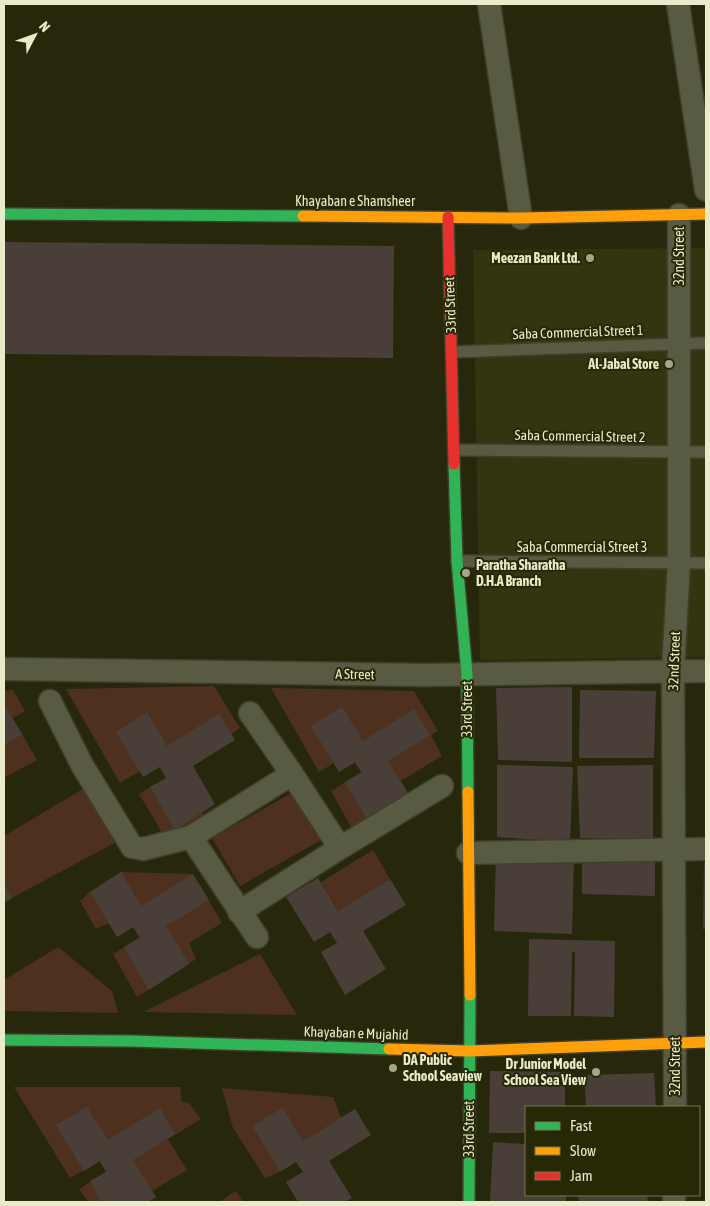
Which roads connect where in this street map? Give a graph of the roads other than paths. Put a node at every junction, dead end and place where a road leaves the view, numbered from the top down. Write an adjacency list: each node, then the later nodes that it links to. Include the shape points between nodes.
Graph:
1 (489, 4): 8 (street)
2 (678, 4): 3 (street)
3 (706, 190)
4 (4, 214): 7 (main road, Khayaban e Shamsheer)
5 (706, 214): 6 (main road, Khayaban e Shamsheer)
6 (679, 216): 8 (main road, Khayaban e Shamsheer); 9 (street, 32nd Street)
7 (448, 217): 8 (main road, Khayaban e Shamsheer); 11 (main road, 33rd Street)
8 (521, 218)
9 (679, 343): 10 (lane, Saba Commercial Street 1); 11 (lane, Saba Commercial Street 1); 13 (street, 32nd Street)
10 (706, 343)
11 (452, 352): 12 (main road, 33rd Street)
12 (454, 450): 13 (lane, Saba Commercial Street 2); 15 (main road, 33rd Street)
13 (679, 452): 14 (lane, Saba Commercial Street 2); 16 (street, 32nd Street)
14 (706, 452)
15 (458, 561): 16 (lane, Saba Commercial Street 3); 21 (main road, 33rd Street)
16 (679, 562): 17 (lane, Saba Commercial Street 3); 19 (street, 32nd Street)
17 (706, 563)
18 (4, 669): 21 (street, A Street)
19 (673, 671): 20 (street, A Street); 21 (street, A Street); 28 (street, 32nd Street)
20 (706, 671)
21 (467, 674): 30 (main road, 33rd Street)
22 (50, 700): 26 (street, via 82,765 132,847 143,849)
23 (250, 713): 24 (street)
24 (292, 774): 26 (street); 27 (street)
25 (442, 786): 27 (street)
26 (191, 837): 31 (street)
27 (340, 848): 31 (street)
28 (674, 849): 29 (street); 30 (street); 35 (street, 32nd Street)
29 (706, 849)
30 (468, 853): 36 (main road, 33rd Street)
31 (239, 912): 32 (street)
32 (257, 938)
33 (4, 1040): 36 (main road, Khayaban e Mujahid)
34 (706, 1042): 35 (main road, Khayaban e Mujahid)
35 (675, 1043): 36 (main road, Khayaban e Mujahid); 37 (street, 32nd Street)
36 (470, 1051): 38 (main road, 33rd Street)
37 (675, 1106)
38 (469, 1202)

